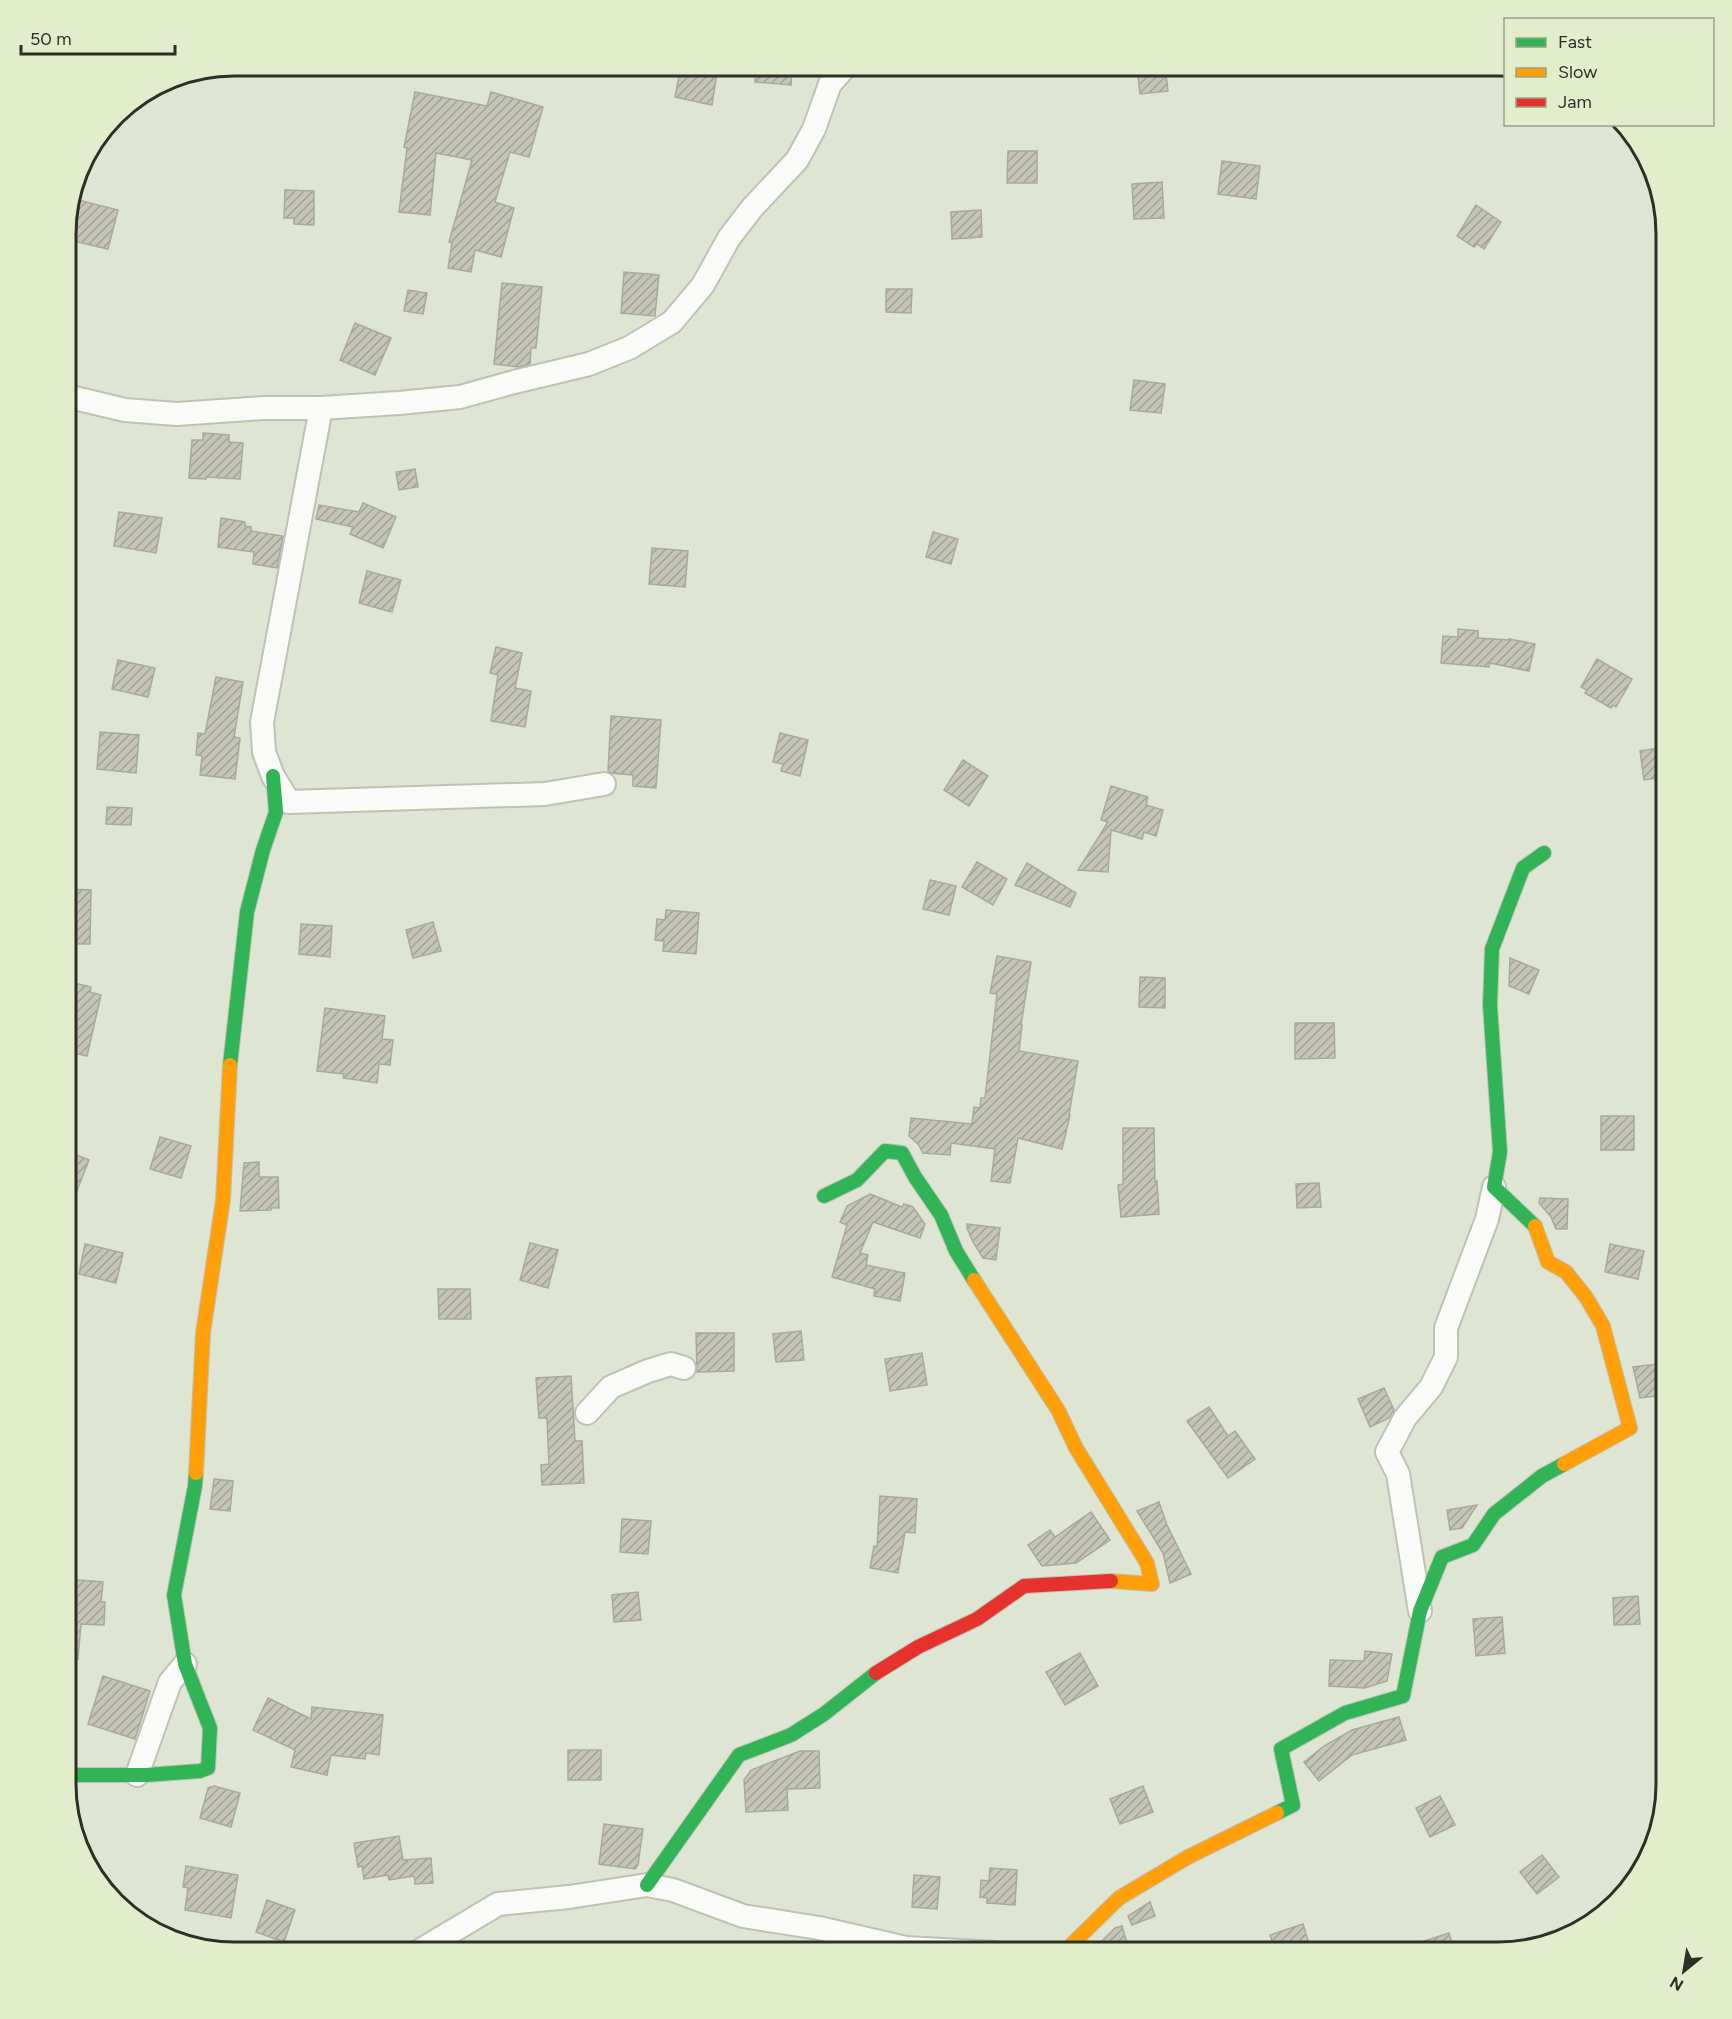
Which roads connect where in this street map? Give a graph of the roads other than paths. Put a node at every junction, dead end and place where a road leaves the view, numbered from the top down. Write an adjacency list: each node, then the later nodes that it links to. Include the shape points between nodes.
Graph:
1 (837, 76): 3 (street, via 796,160 729,238 703,285 672,322 629,348 589,364 460,397)
2 (77, 399): 3 (street, via 125,410 177,414)
3 (321, 408): 4 (street, via 262,722 264,752)
4 (273, 776): 5 (street, via 289,802 545,794); 12 (street, via 276,812 247,912 230,1061 223,1200 203,1334 195,1486 174,1595)
5 (604, 784)
6 (1544, 853): 7 (street, via 1523,868 1492,949 1491,1005 1500,1152)
7 (1494, 1187): 11 (street, via 1487,1219 1446,1328 1446,1358 1431,1387 1405,1418 1388,1452 1398,1474); 11 (street, via 1534,1224 1548,1262 1566,1272 1603,1326 1630,1428 1542,1476 1494,1514 1473,1545 1442,1557)
8 (824, 1196): 15 (street, via 857,1180 885,1151 902,1153 941,1215 956,1251 1058,1410 1076,1448 1147,1563 1152,1584 1104,1580 1024,1586 976,1619 918,1647 791,1735 739,1755)
9 (684, 1368): 10 (street, via 671,1364 611,1387)
10 (586, 1413)
11 (1420, 1611): 18 (street, via 1404,1696 1345,1713 1281,1749 1293,1804 1188,1857 1119,1898)
12 (185, 1664): 13 (street, via 170,1682); 13 (street, via 210,1728 208,1768)
13 (137, 1775): 14 (street)
14 (76, 1776)
15 (647, 1885): 16 (street, via 498,1904); 17 (street, via 673,1890 743,1916)
16 (434, 1942)
17 (880, 1942)
18 (1074, 1942)

